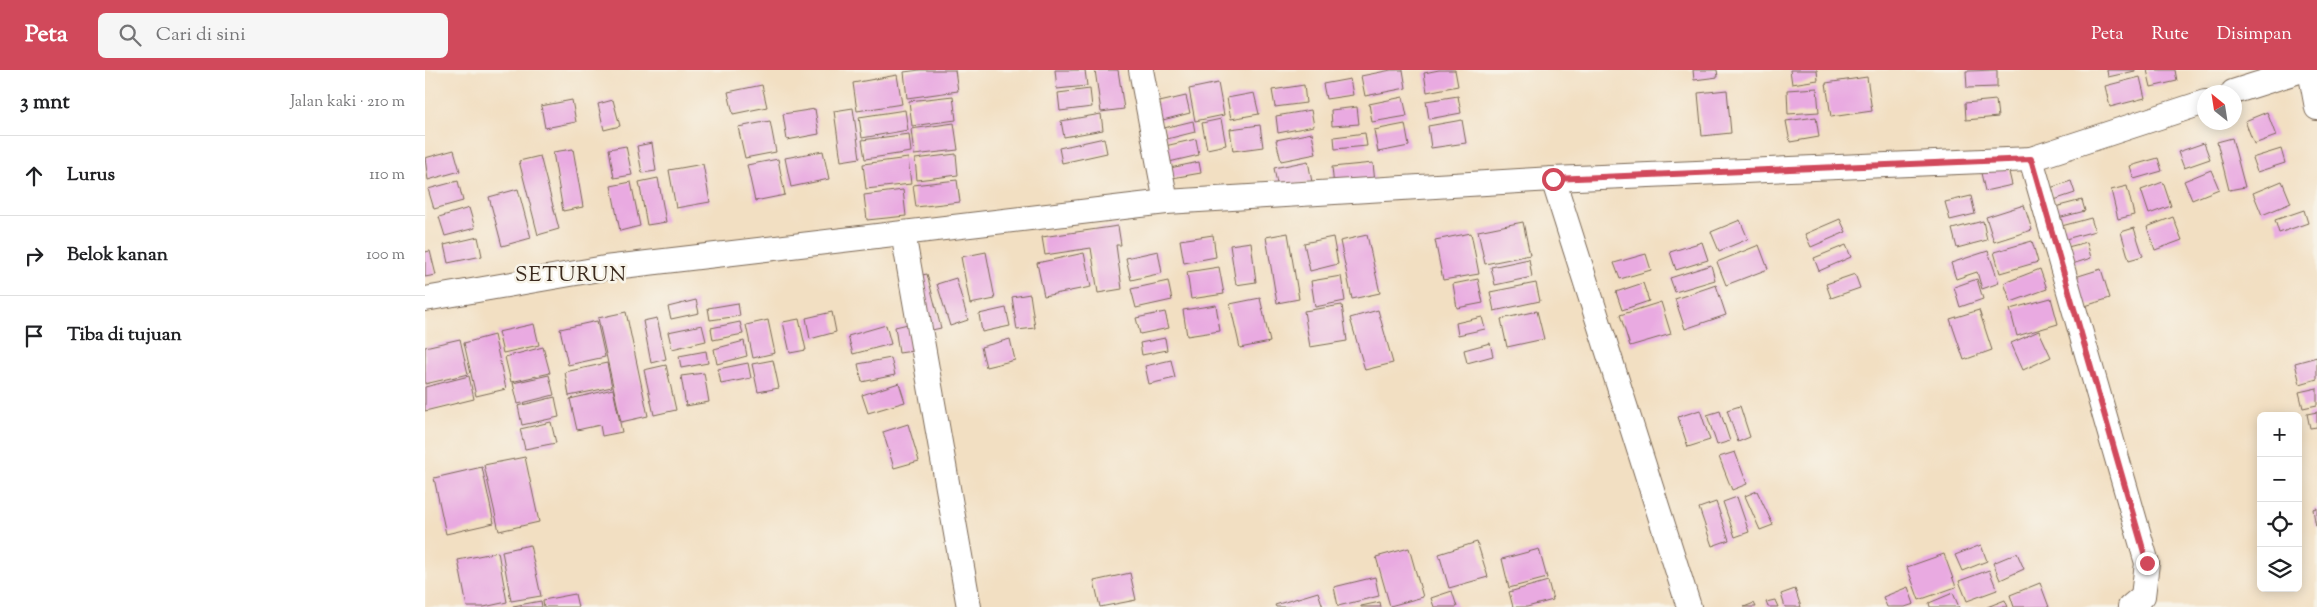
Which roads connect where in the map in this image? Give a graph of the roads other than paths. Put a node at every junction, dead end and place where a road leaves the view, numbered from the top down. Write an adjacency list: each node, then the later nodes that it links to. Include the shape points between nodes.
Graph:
1 (1141, 70): 9 (street)
2 (2302, 70): 4 (street)
3 (2310, 70): 6 (street)
4 (2242, 89)
5 (2197, 105): 7 (street)
6 (2317, 108)
7 (2031, 159): 8 (street); 14 (street, via 2147,563 2143,596)
8 (1553, 179): 9 (street); 13 (street)
9 (1166, 202): 10 (street)
10 (903, 233): 11 (street, via 605,268); 12 (street)
11 (425, 298)
12 (969, 607)
13 (1689, 607)
14 (2130, 607)

